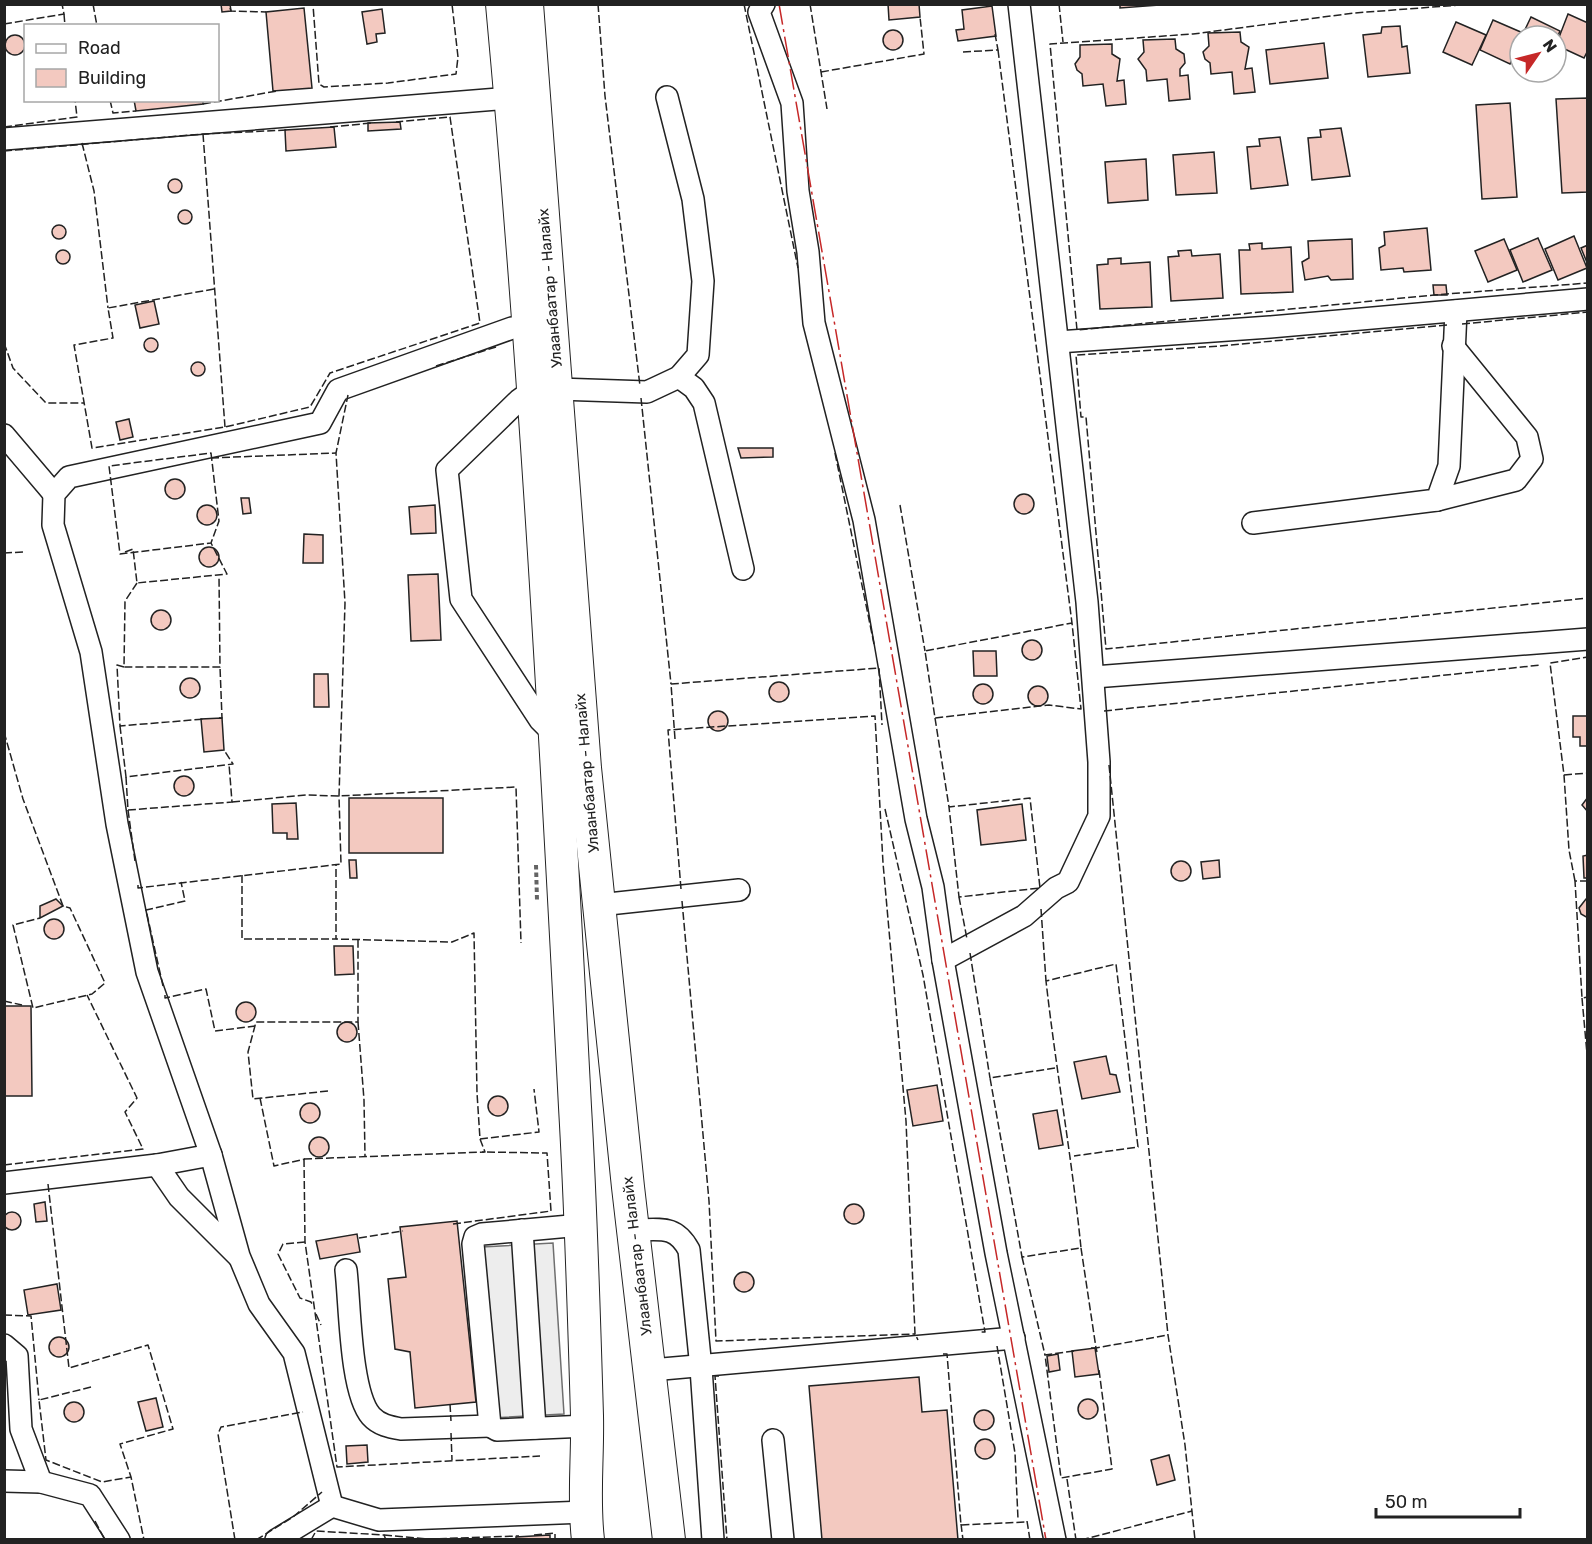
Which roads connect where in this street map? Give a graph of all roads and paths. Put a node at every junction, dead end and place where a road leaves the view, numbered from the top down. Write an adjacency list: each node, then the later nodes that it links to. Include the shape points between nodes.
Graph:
1 (502, 4): 6 (highway, Улаанбаатар - Налайх)
2 (527, 4): 14 (highway, Улаанбаатар - Налайх)
3 (1019, 4): 11 (street)
4 (760, 7): 25 (street, via 792,103 814,323 864,520 914,808 933,887)
5 (667, 97): 13 (street, via 693,199 704,281 698,355)
6 (511, 98): 7 (street); 10 (highway, Улаанбаатар - Налайх)
7 (4, 139)
8 (1587, 299): 9 (street)
9 (1456, 311): 11 (street); 12 (street)
10 (530, 327): 14 (highway, Улаанбаатар - Налайх); 16 (street, via 513,328 338,390 320,423 69,477)
11 (1058, 342): 21 (street)
12 (1453, 346): 17 (street, via 1449,466); 17 (street, via 1527,437 1532,459 1516,480)
13 (679, 376): 14 (street, via 647,392); 19 (street, via 704,403)
14 (546, 389): 22 (highway, Улаанбаатар - Налайх); 22 (street, via 519,400 447,470 461,599 540,720); 24 (highway, Улаанбаатар - Налайх)
15 (4, 435): 16 (street)
16 (54, 494): 26 (street, via 53,525 92,652 117,824 147,972)
17 (1437, 500): 18 (street)
18 (1253, 523)
19 (743, 569)
20 (1587, 639): 21 (street)
21 (1094, 677): 25 (street, via 1099,816 1068,882 1024,916)
22 (555, 735): 29 (highway, Улаанбаатар - Налайх)
23 (739, 890): 24 (street)
24 (599, 904): 31 (highway, Улаанбаатар - Налайх)
25 (943, 960): 34 (street)
26 (211, 1155): 27 (street); 32 (street)
27 (157, 1165): 28 (street); 32 (street, via 178,1197)
28 (4, 1183)
29 (581, 1225): 30 (street); 39 (highway, Улаанбаатар - Налайх)
30 (522, 1230): 38 (street, via 482,1234 472,1244); 40 (street)
31 (633, 1230): 36 (street, via 670,1230 683,1238 689,1250); 37 (highway, Улаанбаатар - Налайх)
32 (238, 1256): 44 (street, via 259,1304 294,1353)
33 (346, 1270): 38 (street, via 358,1390 372,1417 387,1427 400,1429)
34 (1014, 1338): 36 (street); 51 (street)
35 (4, 1346): 43 (street, via 17,1356 21,1429)
36 (701, 1368): 37 (street); 49 (street)
37 (651, 1370): 48 (highway, Улаанбаатар - Налайх)
38 (490, 1426): 40 (street, via 496,1430)
39 (587, 1426): 40 (street); 45 (highway, Улаанбаатар - Налайх)
40 (535, 1428)
41 (773, 1440): 50 (street)
42 (4, 1481): 43 (street)
43 (41, 1482): 46 (street, via 90,1495)
44 (332, 1506): 45 (street, via 379,1521); 47 (street)
45 (586, 1526)
46 (119, 1539)
47 (276, 1539)
48 (669, 1539)
49 (713, 1539)
50 (783, 1539)
51 (1055, 1539)

